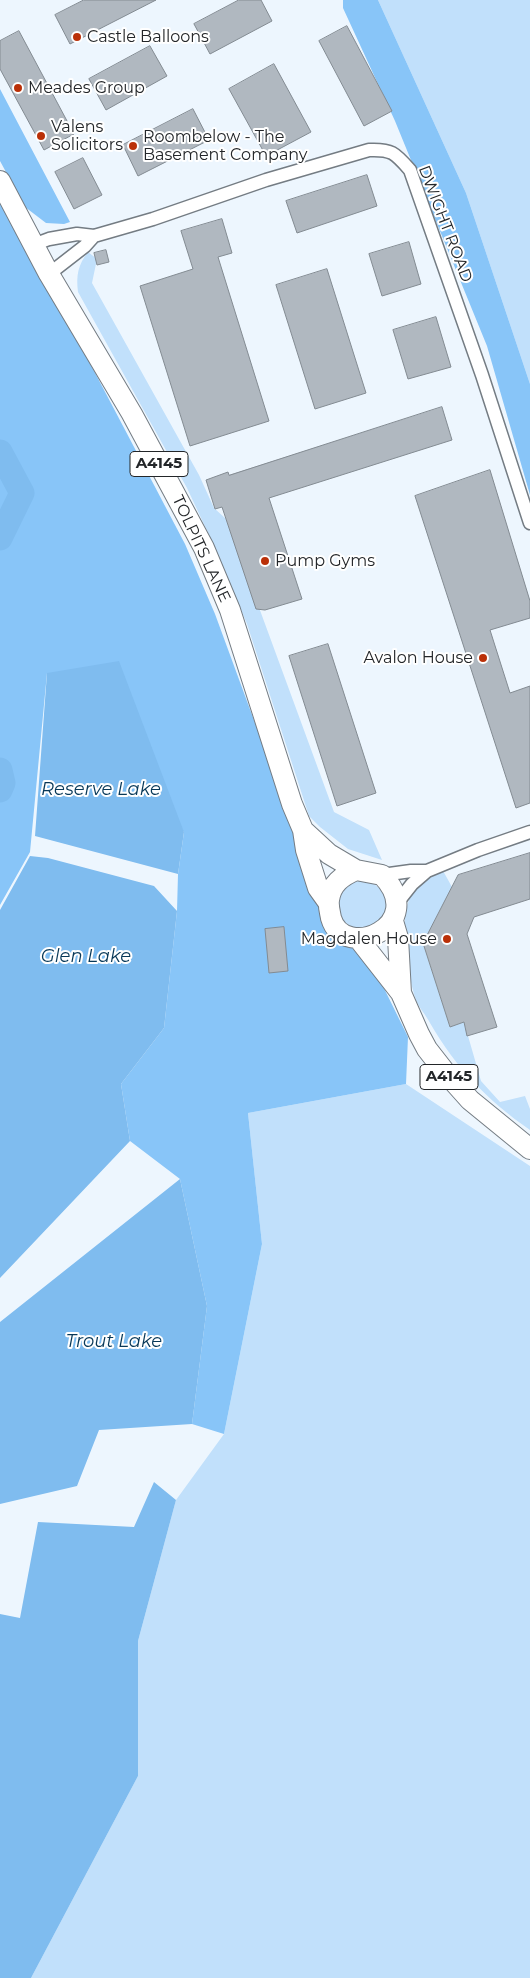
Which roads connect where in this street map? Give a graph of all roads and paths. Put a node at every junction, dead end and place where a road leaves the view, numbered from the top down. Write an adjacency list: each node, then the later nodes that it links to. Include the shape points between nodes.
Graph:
1 (0, 181): 3 (main road, TOLPITS LANE / A4145)
2 (94, 236): 3 (street, via 76,234); 4 (street); 5 (street, DWIGHT ROAD, via 369,150 395,153 410,170)
3 (33, 245): 4 (main road, TOLPITS LANE / A4145)
4 (49, 274): 6 (main road, TOLPITS LANE / A4145, via 132,414 204,548 230,610)
5 (530, 523)
6 (303, 830): 8 (main road, TOLPITS LANE / A4145, via 329,854); 11 (main road, TOLPITS LANE / A4145, via 318,888)
7 (530, 832): 9 (street)
8 (356, 870): 10 (main road, TOLPITS LANE / A4145); 11 (main road, via 338,881)
9 (427, 871): 10 (street); 12 (street, via 412,884)
10 (382, 875): 12 (main road, TOLPITS LANE / A4145, via 394,891)
11 (328, 902): 13 (main road, TOLPITS LANE / A4145, via 333,923 348,936)
12 (395, 912): 13 (main road, via 384,931); 14 (main road, TOLPITS LANE / A4145)
13 (358, 938): 14 (main road, TOLPITS LANE / A4145)
14 (401, 993): 15 (main road, TOLPITS LANE / A4145, via 427,1049 445,1072 470,1100)
15 (530, 1149)

